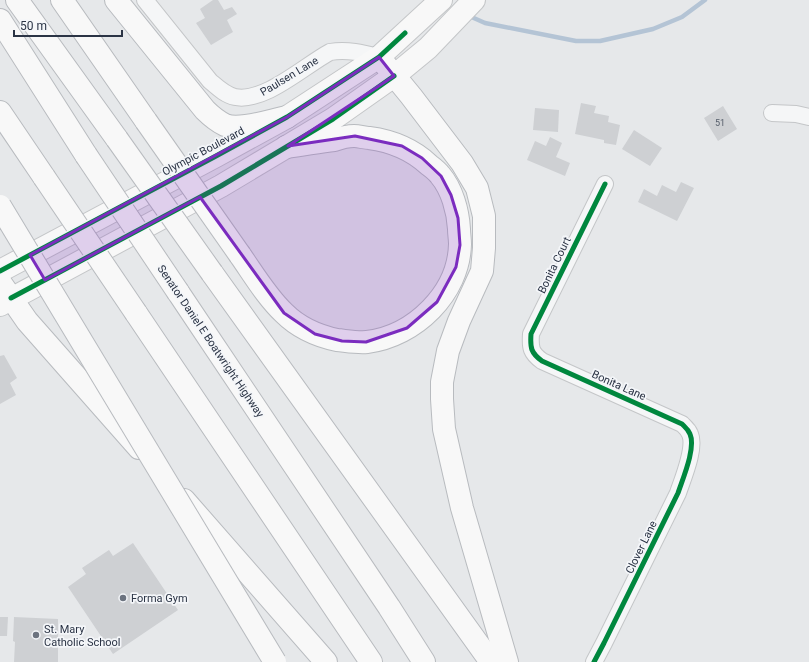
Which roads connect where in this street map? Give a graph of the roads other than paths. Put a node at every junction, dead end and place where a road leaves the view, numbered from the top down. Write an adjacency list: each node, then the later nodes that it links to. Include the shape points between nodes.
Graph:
1 (17, 0): 25 (main road, bridge)
2 (62, 0): 14 (main road, bridge, via 240,255 266,291 293,321 326,338 361,342 378,340 407,328 427,313 452,279 460,245 458,218 452,195 441,176 422,158 402,146 380,140 355,136)
3 (116, 0): 12 (main road, via 215,119 226,125 239,126)
4 (145, 0): 8 (street, Paulsen Lane, via 210,81 234,97 260,95 330,52 354,51)
5 (441, 0): 8 (main road, Olympic Boulevard)
6 (474, 0): 9 (main road, via 428,48)
7 (0, 20): 24 (main road, Senator Daniel E Boatwright Highway, bridge, via 86,155)
8 (379, 57): 9 (main road); 12 (main road, Olympic Boulevard)
9 (394, 76): 14 (main road, via 333,119); 26 (main road, via 462,163 477,188 484,216 482,271 448,351 442,382 442,398 444,429 465,519)
10 (0, 112): 23 (main road, bridge)
11 (772, 113): 13 (street)
12 (287, 117): 17 (main road, Olympic Boulevard)
13 (809, 117)
14 (286, 147): 18 (main road, via 221,186)
15 (605, 184): 19 (street, Bonita Court, via 531,334)
16 (0, 206): 21 (main road, bridge)
17 (0, 271)
18 (4, 295): 22 (main road)
19 (535, 356): 20 (street, Bonita Lane, via 682,424)
20 (691, 436): 27 (street, Clover Lane, via 691,450 678,493)
21 (275, 662)
22 (326, 662)
23 (371, 662)
24 (424, 662)
25 (490, 662)
26 (507, 662)
27 (594, 662)

